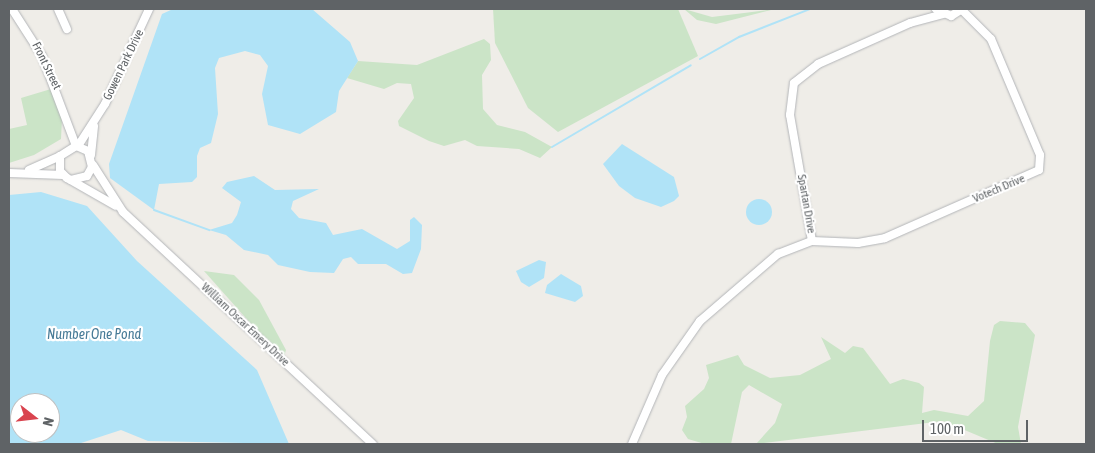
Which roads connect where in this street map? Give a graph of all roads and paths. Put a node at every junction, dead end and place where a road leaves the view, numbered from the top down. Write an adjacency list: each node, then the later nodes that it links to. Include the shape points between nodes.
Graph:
1 (12, 9): 8 (street, Front Street, via 38,48)
2 (58, 9): 6 (street)
3 (149, 9): 7 (street, Gowen Park Drive)
4 (962, 9): 5 (street, Spartan Drive); 18 (street, Votech Drive, via 991,39 1040,155 1039,170 884,238 858,242)
5 (939, 11): 18 (street, Spartan Drive, via 818,64 794,83 790,115)
6 (67, 29)
7 (96, 119): 9 (street, Gowen Park Drive); 11 (street, Gowen Park Drive)
8 (70, 128): 9 (street, Front Street); 10 (street)
9 (77, 146): 10 (street); 11 (street)
10 (62, 154): 13 (street); 15 (street)
11 (90, 155): 12 (street)
12 (92, 164): 16 (street, via 87,176); 17 (street, William Oscar Emery Drive)
13 (24, 171): 14 (street); 15 (street)
14 (9, 173)
15 (63, 175): 16 (street)
16 (71, 180): 17 (street, William Oscar Emery Drive)
17 (118, 207): 19 (street, William Oscar Emery Drive)
18 (812, 241): 20 (street, Spartan Drive, via 785,250 750,274 700,321 658,382)
19 (373, 444)
20 (632, 444)

